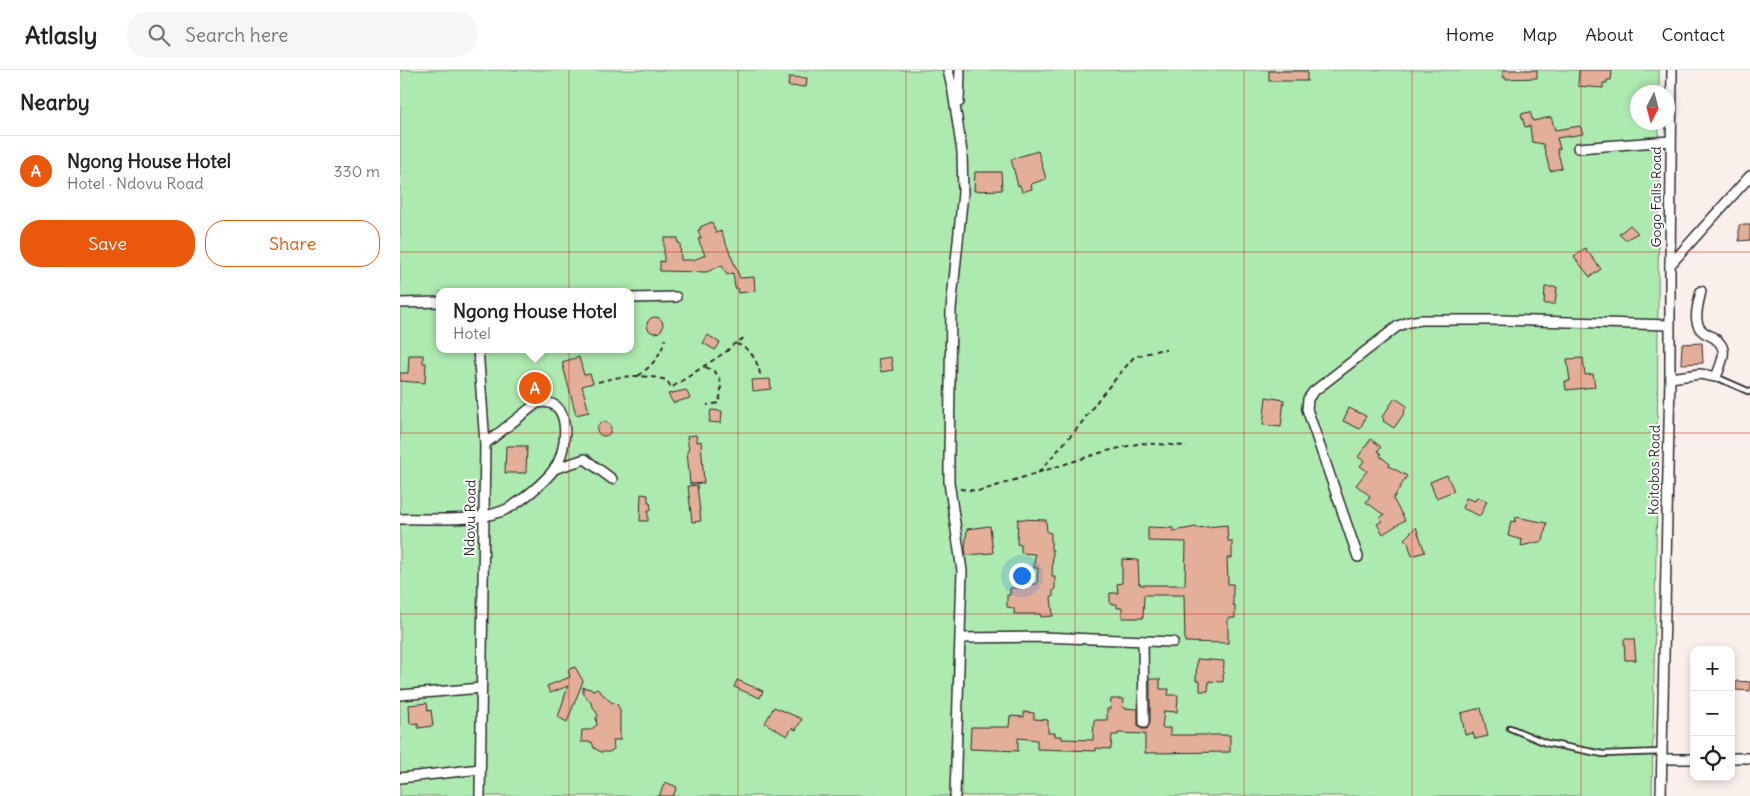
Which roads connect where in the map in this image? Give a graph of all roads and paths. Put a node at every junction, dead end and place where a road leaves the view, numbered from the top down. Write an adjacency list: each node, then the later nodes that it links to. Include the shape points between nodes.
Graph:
1 (948, 70): 4 (street)
2 (960, 70): 4 (street)
3 (1672, 70): 5 (street, Gogo Falls Road)
4 (958, 126): 33 (street, via 963,193 951,309)
5 (1670, 141): 6 (street); 8 (street, Gogo Falls Road)
6 (1578, 148)
7 (1750, 176): 8 (street)
8 (1670, 265): 14 (street, Koitobos Road)
9 (1701, 290): 24 (street, via 1699,327 1721,343 1724,350)
10 (676, 297): 11 (street)
11 (634, 298)
12 (436, 302): 13 (street)
13 (400, 303)
14 (1669, 325): 23 (street, Koitobos Road); 36 (street, via 1421,320 1398,326 1313,392 1306,409)
15 (744, 338): 17 (path)
16 (665, 339): 21 (path, via 663,350 651,367)
17 (734, 344): 20 (path); 22 (path, via 753,354)
18 (1166, 350): 31 (path, via 1134,357)
19 (478, 353): 28 (street, Ndovu Road)
20 (704, 366): 21 (path, via 671,388 666,380); 27 (path, via 714,370 722,389 719,403)
21 (638, 376): 25 (path)
22 (761, 378)
23 (1670, 378): 24 (street, via 1700,374); 44 (street, Koitobos Road)
24 (1716, 378): 26 (lane)
25 (598, 382)
26 (1750, 392)
27 (707, 405)
28 (485, 444): 30 (street, via 537,403 551,403 562,413 564,429 562,451); 34 (street, Ndovu Road)
29 (1187, 446): 31 (path, via 1141,443)
30 (554, 470): 32 (street, via 585,459); 34 (street, via 509,508)
31 (1037, 474): 33 (path, via 980,492)
32 (612, 479)
33 (950, 488): 37 (street, via 962,571)
34 (484, 517): 35 (street); 40 (street, Ndovu Road)
35 (400, 519)
36 (1358, 556)
37 (961, 638): 38 (street); 51 (street)
38 (1143, 641): 39 (street); 42 (street)
39 (1173, 642)
40 (481, 688): 41 (street); 48 (street, Ndovu Road)
41 (400, 695)
42 (1144, 723)
43 (1510, 728): 44 (lane, via 1546,744 1603,754)
44 (1662, 756): 47 (street); 52 (street, Koitobos Road)
45 (1735, 758): 46 (street)
46 (1750, 758)
47 (1690, 759)
48 (480, 769): 49 (street); 50 (street, Ndovu Road)
49 (400, 778)
50 (480, 796)
51 (955, 796)
52 (1661, 796)

